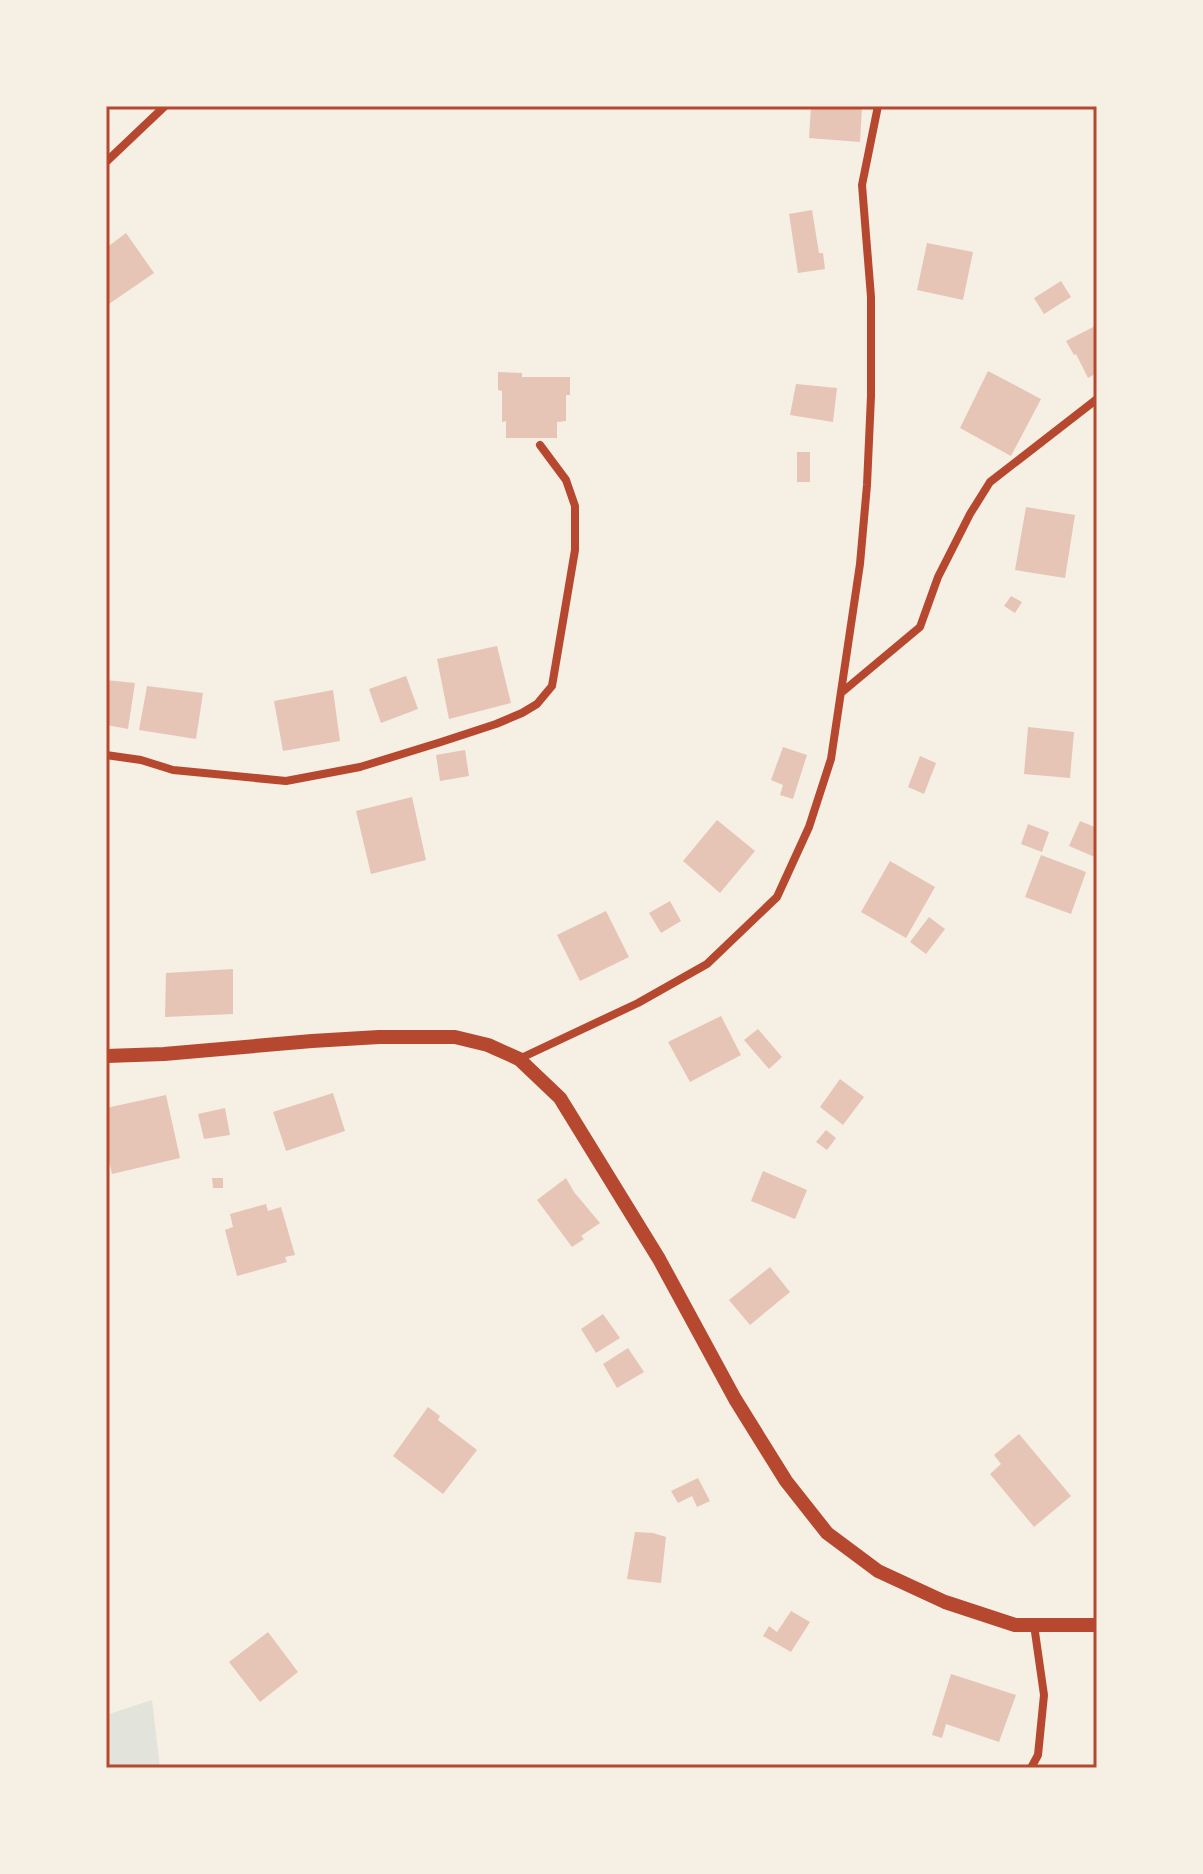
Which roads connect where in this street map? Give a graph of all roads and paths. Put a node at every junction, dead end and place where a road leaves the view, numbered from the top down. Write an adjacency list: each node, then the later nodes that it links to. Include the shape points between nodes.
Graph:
1 (165, 106): 3 (street)
2 (878, 106): 6 (street, via 862,185 871,297 867,485)
3 (106, 162)
4 (1097, 399): 6 (street, via 990,482 938,577 920,627)
5 (540, 445): 7 (street, via 566,480 575,506 575,550 552,686 537,704 428,747 286,781 173,770)
6 (841, 693): 9 (street, via 831,759 809,827 777,897 707,964)
7 (106, 755)
8 (106, 1056): 9 (street, via 379,1037 455,1037)
9 (519, 1059): 10 (street, via 560,1098 659,1259 735,1399 786,1481 827,1533 878,1571 945,1602 1015,1625)
10 (1034, 1625): 11 (street); 12 (street, via 1044,1695 1038,1755)
11 (1097, 1625)
12 (1031, 1768)

